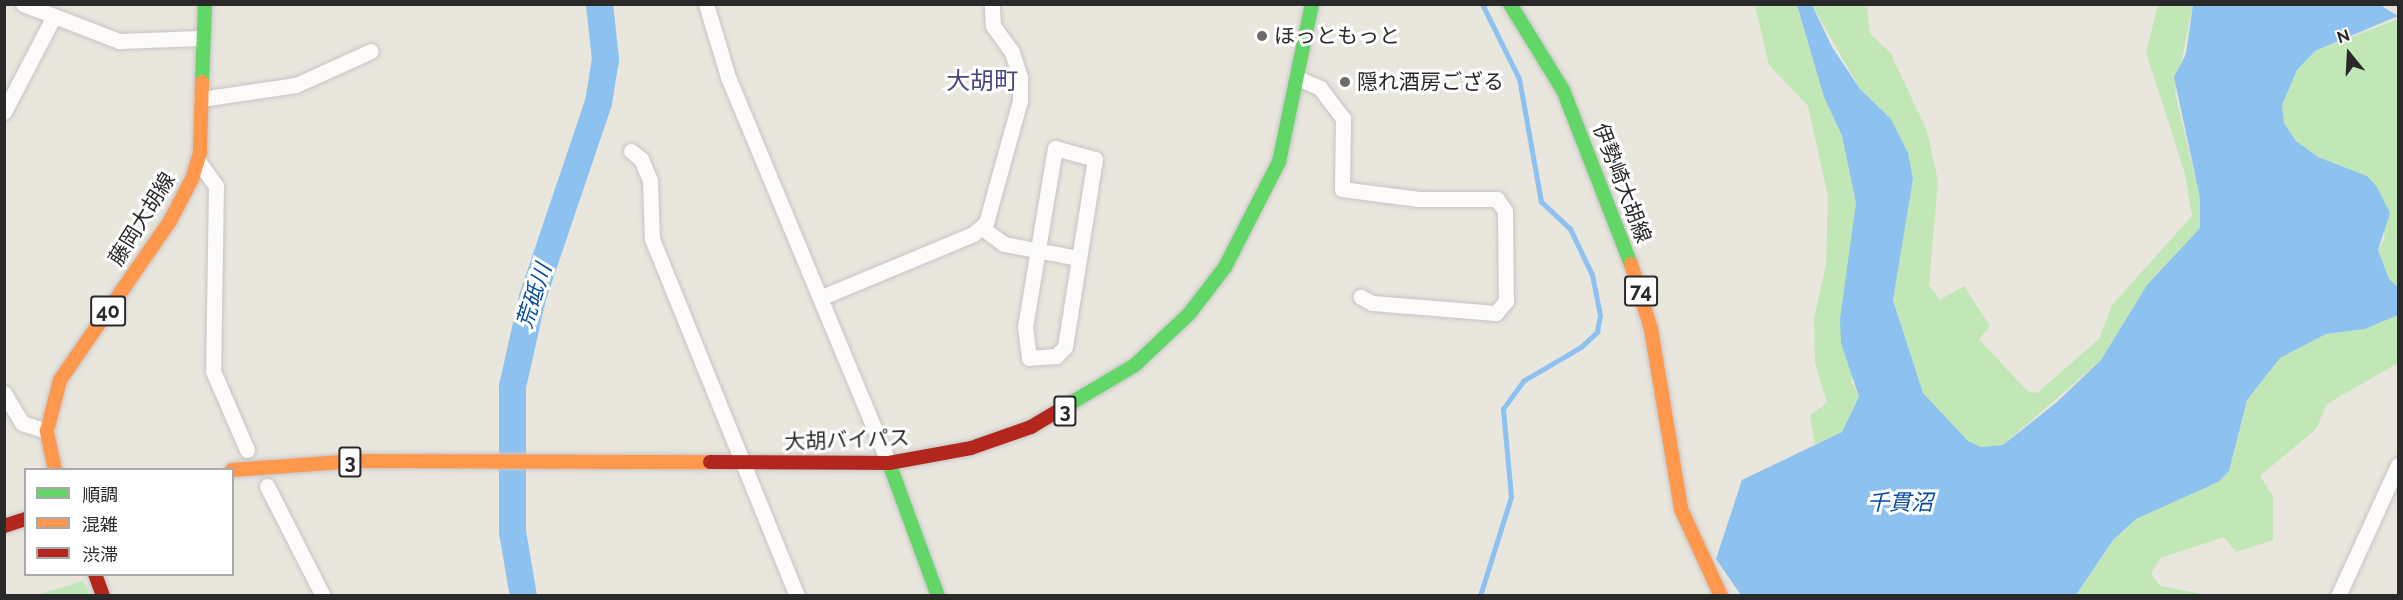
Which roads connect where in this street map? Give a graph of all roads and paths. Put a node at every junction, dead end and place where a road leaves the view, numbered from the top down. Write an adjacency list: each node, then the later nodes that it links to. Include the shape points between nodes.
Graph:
1 (23, 4): 7 (street)
2 (205, 4): 8 (main road, 藤岡大胡線 / 40)
3 (706, 4): 18 (street, via 728,77)
4 (992, 4): 15 (street, via 993,26 1012,52 1020,77 1020,100)
5 (1312, 4): 10 (main road, 大胡バイパス / 3)
6 (1510, 4): 36 (main road, 伊勢崎大胡線 / 74, via 1563,90 1645,302 1681,509)
7 (54, 16): 8 (street, via 119,41); 12 (street)
8 (200, 38): 11 (main road, 藤岡大胡線 / 40)
9 (371, 51): 11 (street, via 296,85)
10 (1300, 79): 19 (street, via 1320,88 1343,118 1342,189 1418,199 1497,199 1505,211 1506,301 1496,313 1372,303); 23 (main road, 大胡バイパス / 3, via 1279,162 1253,221 1207,293 1169,335 1110,384 1031,428 971,448)
11 (201, 99): 14 (main road, 藤岡大胡線 / 40)
12 (4, 112)
13 (631, 151): 24 (street, via 641,159 650,180 652,239)
14 (198, 161): 21 (main road, 藤岡大胡線 / 40, via 170,221 60,380); 22 (street, via 216,186 213,371)
15 (982, 228): 16 (street, via 1004,244); 18 (street)
16 (1036, 251): 17 (street); 17 (street, via 1025,327 1029,358 1063,352); 17 (street, via 1051,152 1094,155)
17 (1078, 258)
18 (822, 297): 23 (street)
19 (1361, 297)
20 (4, 393): 21 (street, via 22,423)
21 (47, 431): 26 (main road, 藤岡大胡線 / 40)
22 (247, 450)
23 (889, 463): 24 (main road, 大胡バイパス / 3); 35 (main road)
24 (742, 464): 27 (main road, 大胡バイパス / 3, via 467,461 303,463); 34 (street)
25 (2398, 465): 37 (street)
26 (55, 468)
27 (234, 470)
28 (267, 486): 33 (street)
29 (24, 520): 30 (main road)
30 (4, 526)
31 (96, 576): 32 (main road)
32 (103, 596)
33 (323, 596)
34 (797, 596)
35 (938, 596)
36 (1721, 596)
37 (2337, 596)

